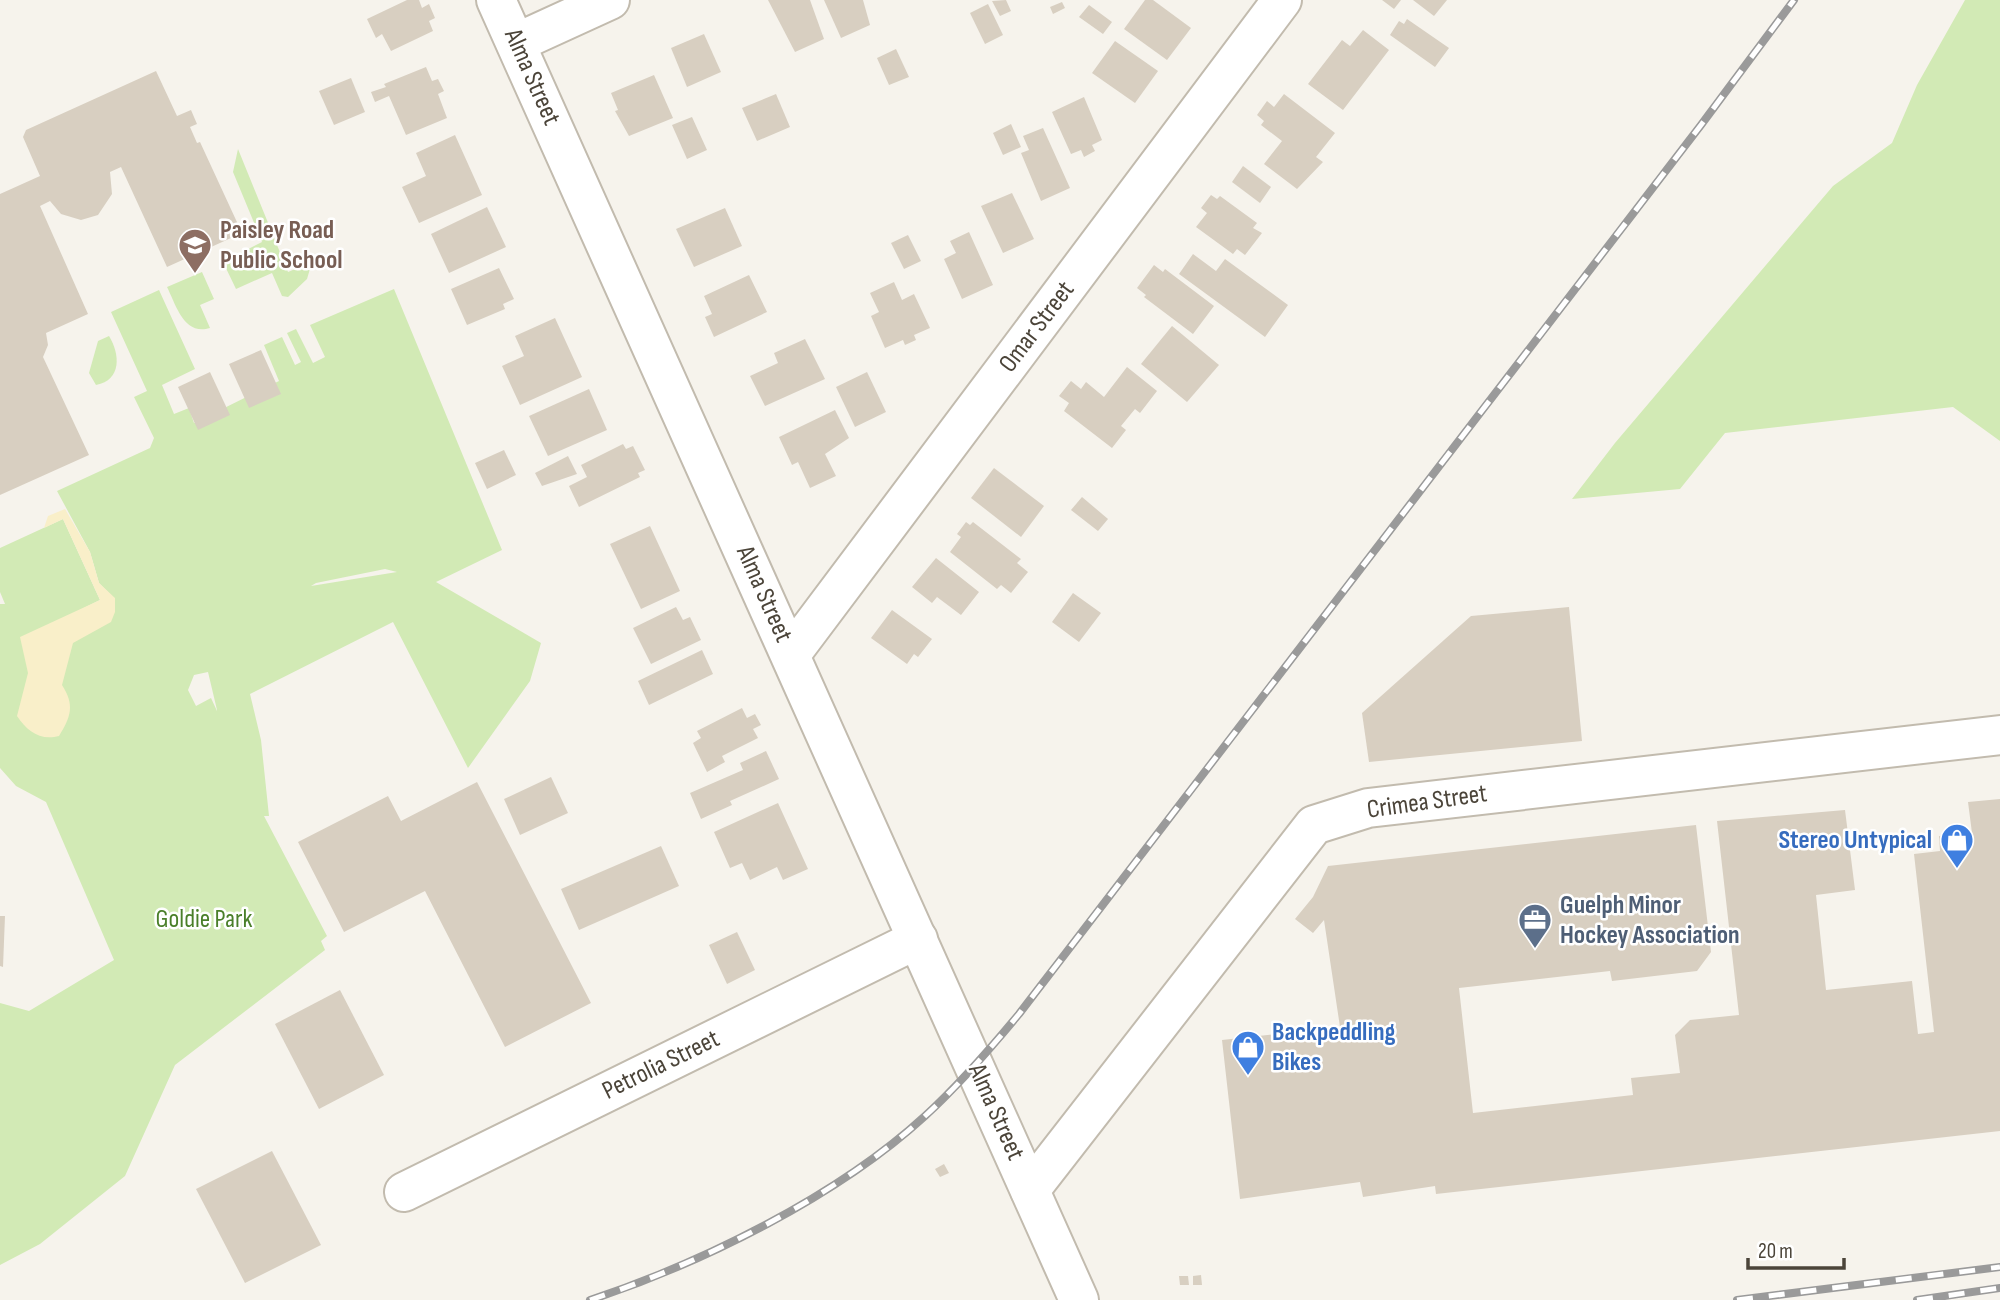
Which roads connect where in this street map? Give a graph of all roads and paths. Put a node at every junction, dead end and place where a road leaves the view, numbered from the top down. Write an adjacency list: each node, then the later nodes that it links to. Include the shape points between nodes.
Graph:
1 (496, 0): 4 (street, Alma Street)
2 (610, 0): 4 (street)
3 (1282, 0): 5 (street, Omar Street)
4 (516, 43): 5 (street, Alma Street)
5 (791, 654): 7 (street, Alma Street)
6 (2000, 735): 8 (street, Crimea Street, via 1368,807 1314,825)
7 (918, 939): 8 (street, Alma Street); 9 (street, Petrolia Street)
8 (1030, 1190): 10 (street, Alma Street)
9 (404, 1192)
10 (1079, 1300)

